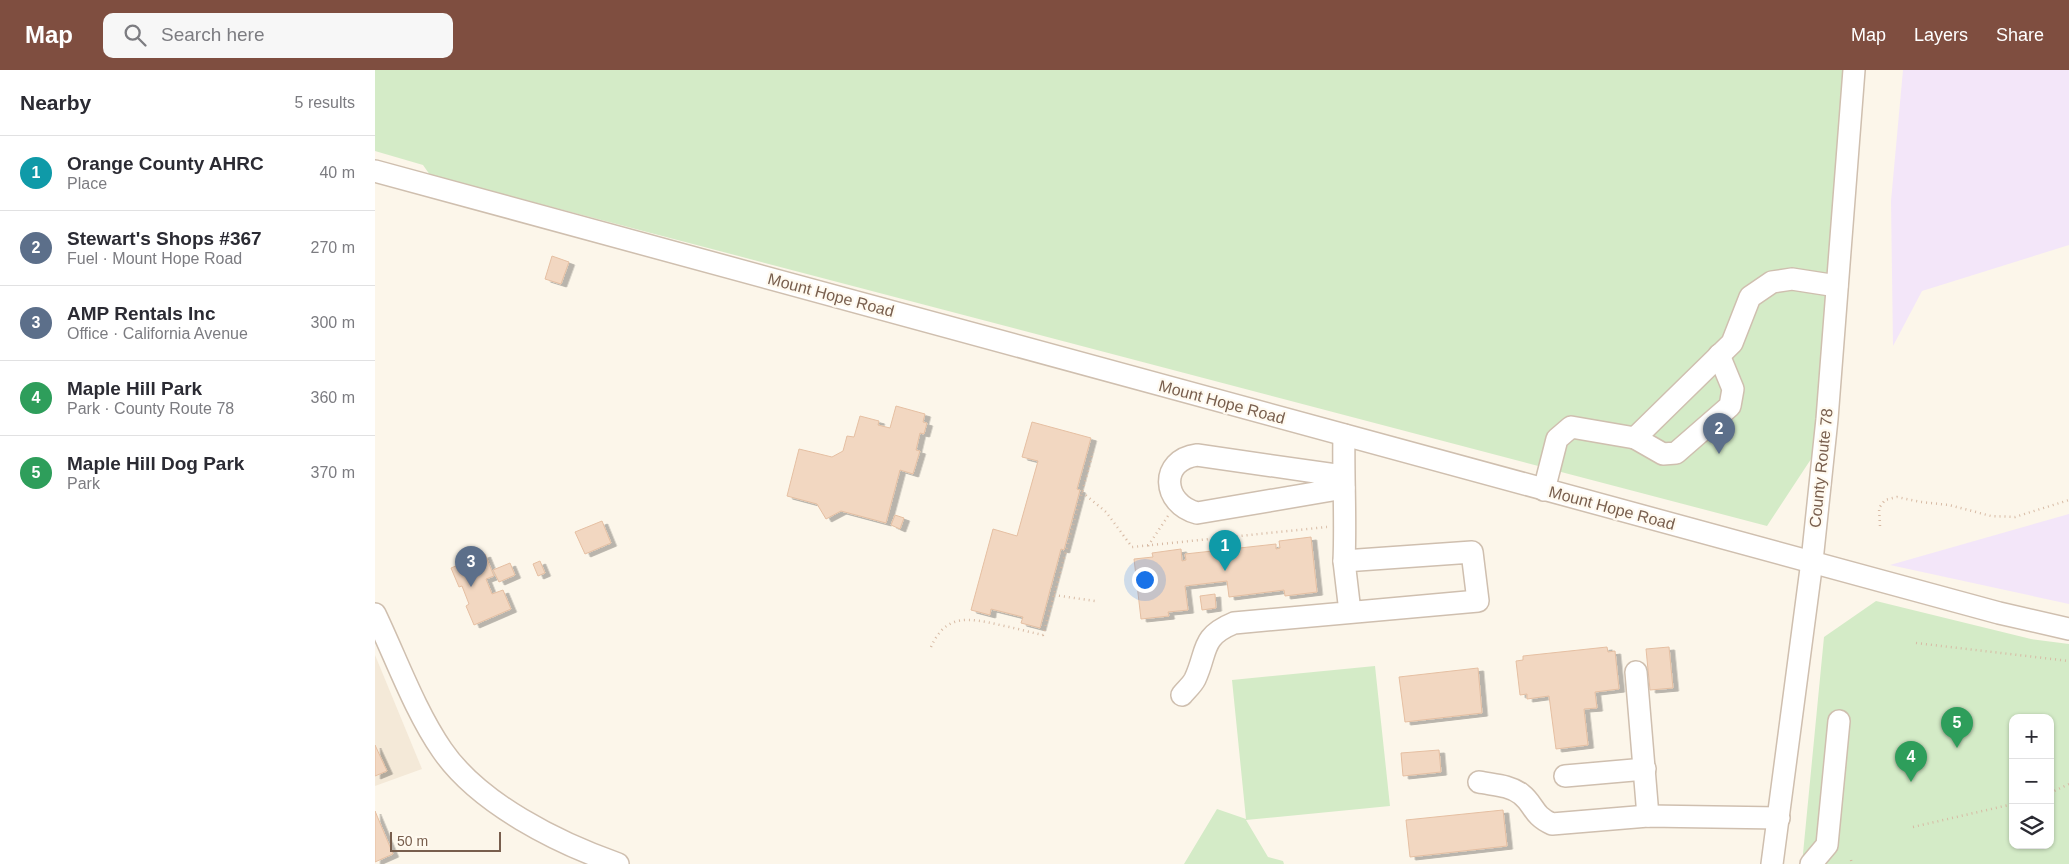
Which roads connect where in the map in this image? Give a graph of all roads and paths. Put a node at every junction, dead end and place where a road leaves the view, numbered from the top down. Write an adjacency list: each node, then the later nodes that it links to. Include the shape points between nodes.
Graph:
1 (1854, 70): 3 (street, County Route 78)
2 (375, 171): 5 (street, Mount Hope Road)
3 (1837, 286): 4 (street, via 1792,279 1772,282 1750,297 1732,342); 17 (street, County Route 78)
4 (1719, 356): 6 (street); 6 (street, via 1733,389 1730,406 1677,453 1663,454)
5 (1344, 435): 8 (street); 9 (street, Mount Hope Road)
6 (1635, 438): 9 (street, via 1571,427 1557,439)
7 (1093, 452): 10 (path)
8 (1344, 482): 12 (street, via 1197,513); 12 (street, via 1205,455 1189,456 1176,465 1170,476 1170,490); 13 (street)
9 (1544, 490): 17 (street, Mount Hope Road)
10 (1082, 492): 15 (path, via 1106,512 1132,547); 18 (path)
11 (2069, 500): 14 (path, via 2031,513 2003,517 1897,496 1885,500 1879,508)
12 (1177, 502): 15 (path)
13 (1346, 526): 15 (path); 16 (street)
14 (1880, 526)
15 (1148, 546)
16 (1344, 561): 20 (street); 20 (street, via 1472,552 1478,601)
17 (1812, 561): 22 (street, Mount Hope Road); 36 (street, County Route 78)
18 (1054, 595): 19 (path); 24 (path, via 1043,635 975,619 963,620 943,629)
19 (1095, 601)
20 (1350, 612): 27 (street, via 1234,623 1221,629 1207,643 1195,679)
21 (376, 618): 38 (street, via 428,728 461,772 525,822)
22 (2069, 629)
23 (1916, 643): 25 (path)
24 (931, 647)
25 (2069, 661)
26 (1637, 672): 29 (street)
27 (1182, 695)
28 (1839, 722): 40 (street, via 1827,844)
29 (1645, 769): 30 (street); 35 (street)
30 (1565, 776)
31 (1479, 782): 35 (street, via 1509,787 1522,795 1540,818 1552,824)
32 (2069, 784): 33 (path)
33 (2054, 791)
34 (2009, 805): 37 (path)
35 (1649, 816): 36 (street)
36 (1779, 818): 39 (street, County Route 78)
37 (1913, 827)
38 (618, 864)
39 (1772, 864)
40 (1811, 864)

